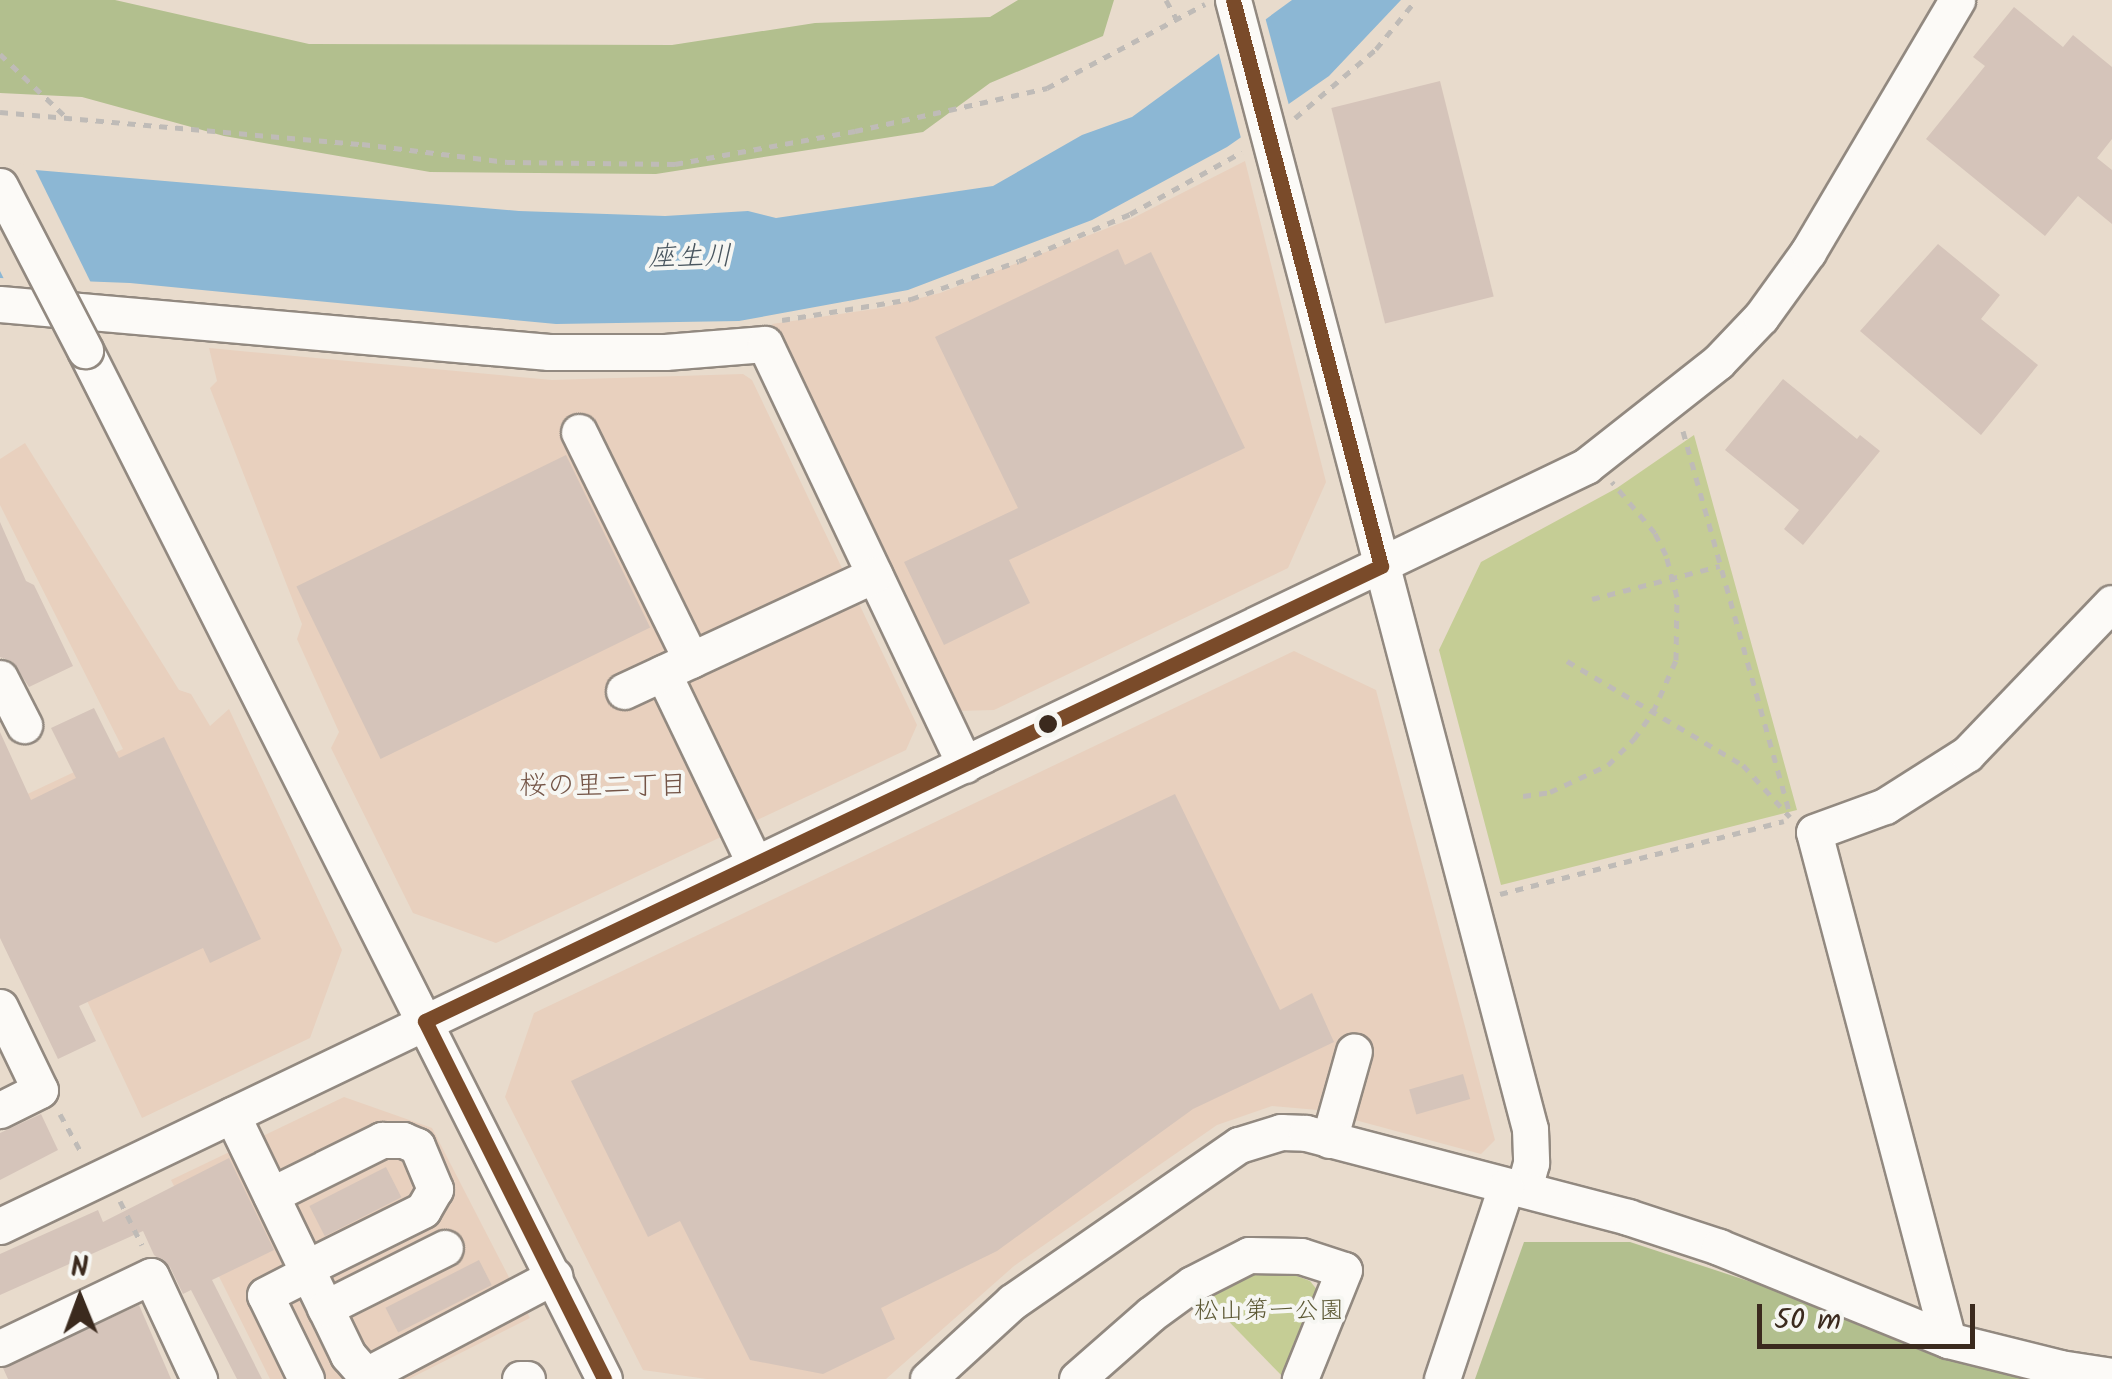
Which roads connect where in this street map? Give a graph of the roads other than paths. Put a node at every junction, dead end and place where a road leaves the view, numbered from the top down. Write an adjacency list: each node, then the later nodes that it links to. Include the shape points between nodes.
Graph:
1 (1232, 0): 6 (street)
2 (1957, 0): 6 (street, via 1808,252 1718,362 1586,466)
3 (0, 186): 16 (street, bridge)
4 (0, 304): 7 (street, via 549,352 765,344)
5 (578, 432): 9 (street)
6 (1381, 566): 13 (street); 21 (street, via 1530,1129 1530,1162)
7 (874, 575): 9 (street); 13 (street)
8 (2112, 604): 28 (street, via 1967,754 1885,806 1814,832)
9 (677, 666): 11 (street); 14 (street)
10 (0, 678): 12 (street)
11 (624, 691)
12 (24, 726)
13 (964, 765): 14 (street)
14 (756, 864): 16 (street)
15 (0, 1007): 18 (street, via 40,1090)
16 (424, 1022): 19 (street); 26 (street)
17 (1354, 1051): 20 (street)
18 (0, 1110)
19 (232, 1115): 22 (street); 23 (street)
20 (1330, 1140): 21 (street); 35 (street, via 1281,1132 1239,1145 1012,1302)
21 (1515, 1188): 28 (street, via 1720,1247); 38 (street)
22 (271, 1195): 25 (street); 25 (street, via 382,1140 417,1146 436,1189 423,1210)
23 (0, 1226)
24 (445, 1248): 27 (street)
25 (308, 1270): 27 (street); 34 (street, via 265,1295)
26 (568, 1282): 30 (street); 31 (street)
27 (325, 1308): 31 (street)
28 (1948, 1340): 32 (street)
29 (0, 1348): 33 (street, via 151,1276)
30 (600, 1369)
31 (357, 1375)
32 (2112, 1376)
33 (199, 1379)
34 (306, 1379)
35 (928, 1379)
36 (1077, 1379): 37 (street, via 1192,1284 1249,1256 1301,1256 1344,1270)
37 (1300, 1379)
38 (1442, 1379)

